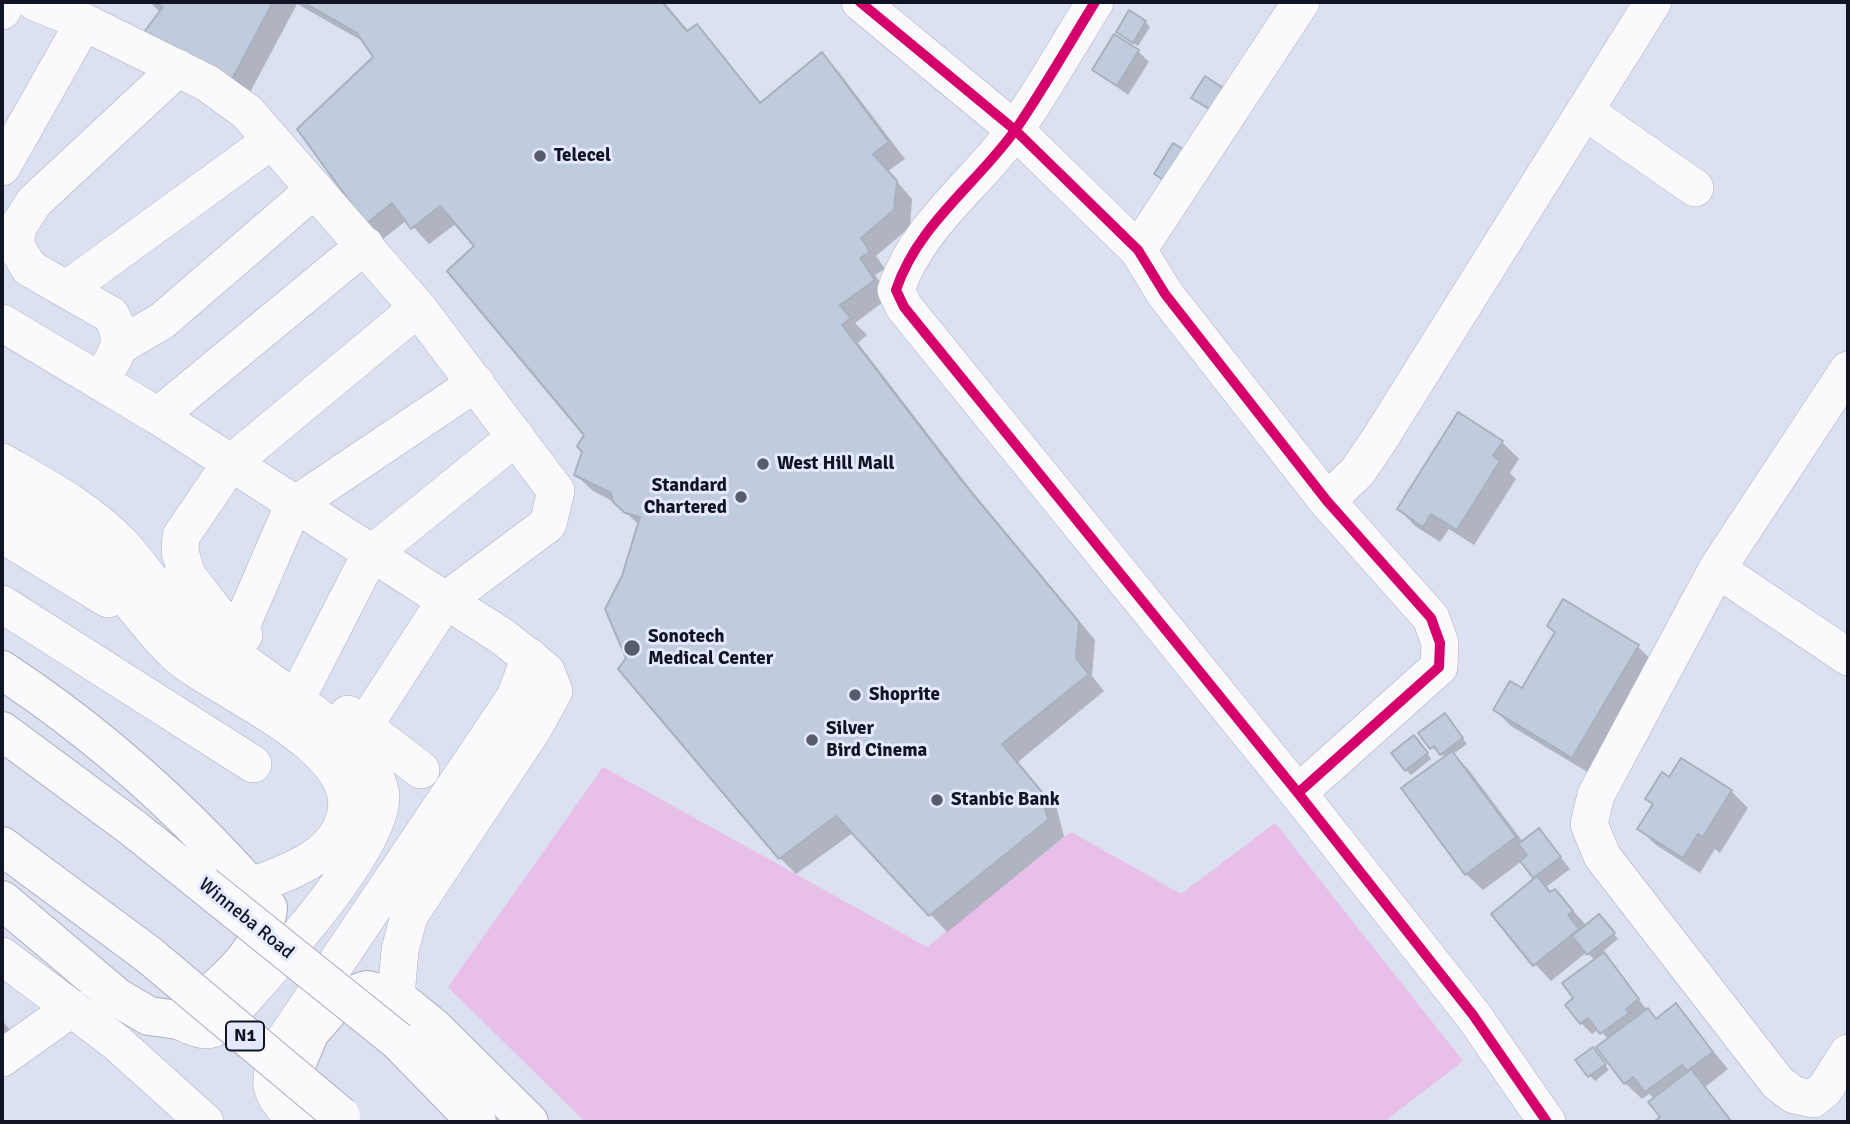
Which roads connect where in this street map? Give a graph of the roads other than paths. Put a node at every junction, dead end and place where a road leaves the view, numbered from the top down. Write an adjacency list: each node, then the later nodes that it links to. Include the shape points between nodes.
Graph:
1 (7, 2): 7 (street)
2 (35, 2): 8 (street)
3 (860, 2): 12 (street)
4 (1095, 2): 12 (street)
5 (1301, 2): 18 (street)
6 (1653, 2): 10 (street)
7 (2, 11)
8 (84, 22): 9 (street); 11 (street)
9 (178, 68): 13 (street, via 228,95); 19 (street, via 34,202 18,227 15,244 19,255 30,268)
10 (1586, 112): 15 (street); 31 (street, via 1379,440 1358,471)
11 (12, 127): 14 (street)
12 (1015, 130): 18 (street); 48 (street, via 919,241 896,290 904,307)
13 (272, 140): 16 (street); 19 (street)
14 (2, 167)
15 (1695, 188)
16 (315, 189): 17 (street); 22 (street, via 162,321)
17 (365, 245): 20 (street); 26 (street)
18 (1138, 250): 31 (street, via 1165,294)
19 (67, 289): 22 (street, via 111,315)
20 (418, 309): 25 (street); 29 (street)
21 (2, 323): 24 (street)
22 (121, 345): 24 (street)
23 (1848, 370): 35 (street)
24 (100, 381): 26 (street)
25 (476, 383): 27 (street); 32 (street)
26 (158, 416): 29 (street)
27 (516, 437): 34 (street); 36 (street, via 556,491 548,524)
28 (2, 462): 55 (street, via 97,523 187,619 367,760 381,794 375,828 336,888 223,1023 214,1031 202,1031)
29 (230, 464): 32 (street); 39 (street, via 181,536 180,552 187,575 216,613)
30 (2, 500): 38 (street, via 70,541)
31 (1327, 501): 48 (street, via 1431,618 1440,643 1439,667)
32 (293, 506): 34 (street); 39 (street)
33 (2, 534): 38 (street)
34 (370, 555): 36 (street); 43 (street)
35 (1717, 569): 41 (street); 56 (street, via 1596,795 1589,824 1602,856 1778,1083 1794,1095 1813,1099)
36 (445, 601): 40 (street); 44 (street)
37 (2, 604): 46 (street)
38 (155, 631): 50 (street, via 176,654 245,698 338,772 348,801 344,827 299,869)
39 (239, 631): 43 (street)
40 (530, 657): 53 (street, via 546,671 554,691 409,916); 60 (street, via 514,697 281,1045 271,1078 272,1093)
41 (1848, 657)
42 (2, 670): 50 (highway, via 44,697 161,793)
43 (305, 681): 44 (street)
44 (364, 726): 47 (street)
45 (2, 731): 61 (highway, Winneba Road, bridge, via 134,828 398,1041)
46 (253, 764)
47 (421, 770)
48 (1298, 793): 63 (street, via 1474,1015)
49 (2, 846): 58 (highway, N1, bridge, via 149,955)
50 (252, 886): 55 (highway, via 268,908 261,936 232,973)
51 (2, 900): 55 (highway, via 118,998 149,1016)
52 (2, 956): 54 (street)
53 (396, 997): 60 (highway, via 367,990 338,1000 310,1032 292,1075); 62 (highway)
54 (72, 1008): 57 (street); 59 (street)
55 (178, 1020)
56 (1848, 1053)
57 (2, 1058)
58 (344, 1119)
59 (205, 1122)
60 (297, 1122)
61 (477, 1122)
62 (530, 1122)
63 (1547, 1122)

